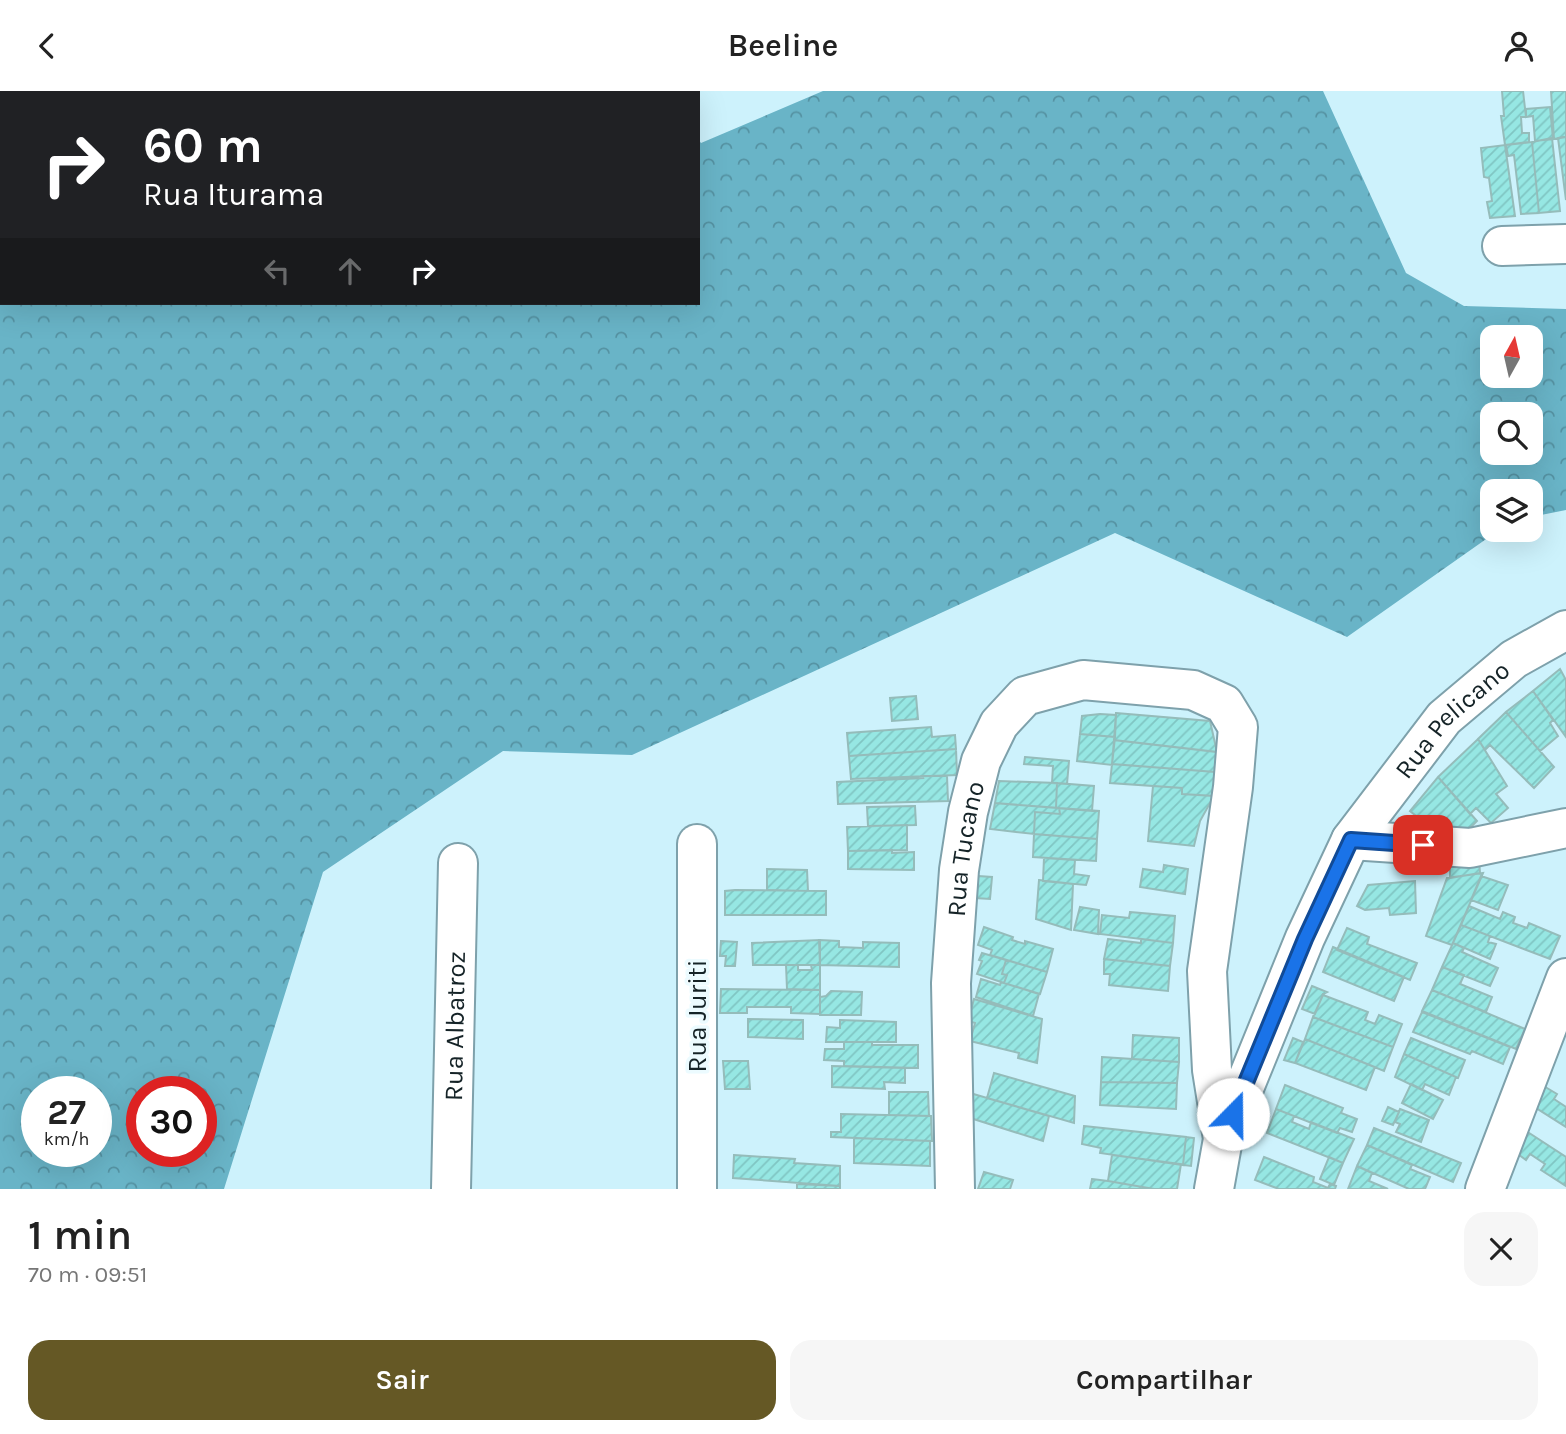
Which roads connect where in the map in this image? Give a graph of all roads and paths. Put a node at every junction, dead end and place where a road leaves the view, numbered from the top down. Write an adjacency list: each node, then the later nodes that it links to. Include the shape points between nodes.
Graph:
1 (1566, 244): 2 (street)
2 (1502, 246)
3 (1566, 630): 5 (street, Rua Pelicano, via 1514,659 1444,718)
4 (1566, 828): 5 (street, via 1471,848)
5 (1351, 840): 9 (street, Rua Pelicano)
6 (697, 844): 11 (street, Rua Juriti)
7 (458, 863): 10 (street, Rua Albatroz)
8 (1566, 978): 14 (street)
9 (1223, 1139): 12 (street, Rua Tucano, via 1212,1070 1207,971 1238,727 1224,704 1194,690 1083,680 1025,696 999,724 981,761 968,812 958,870 951,983); 13 (street)
10 (451, 1189)
11 (697, 1189)
12 (955, 1189)
13 (1214, 1189)
14 (1485, 1189)

